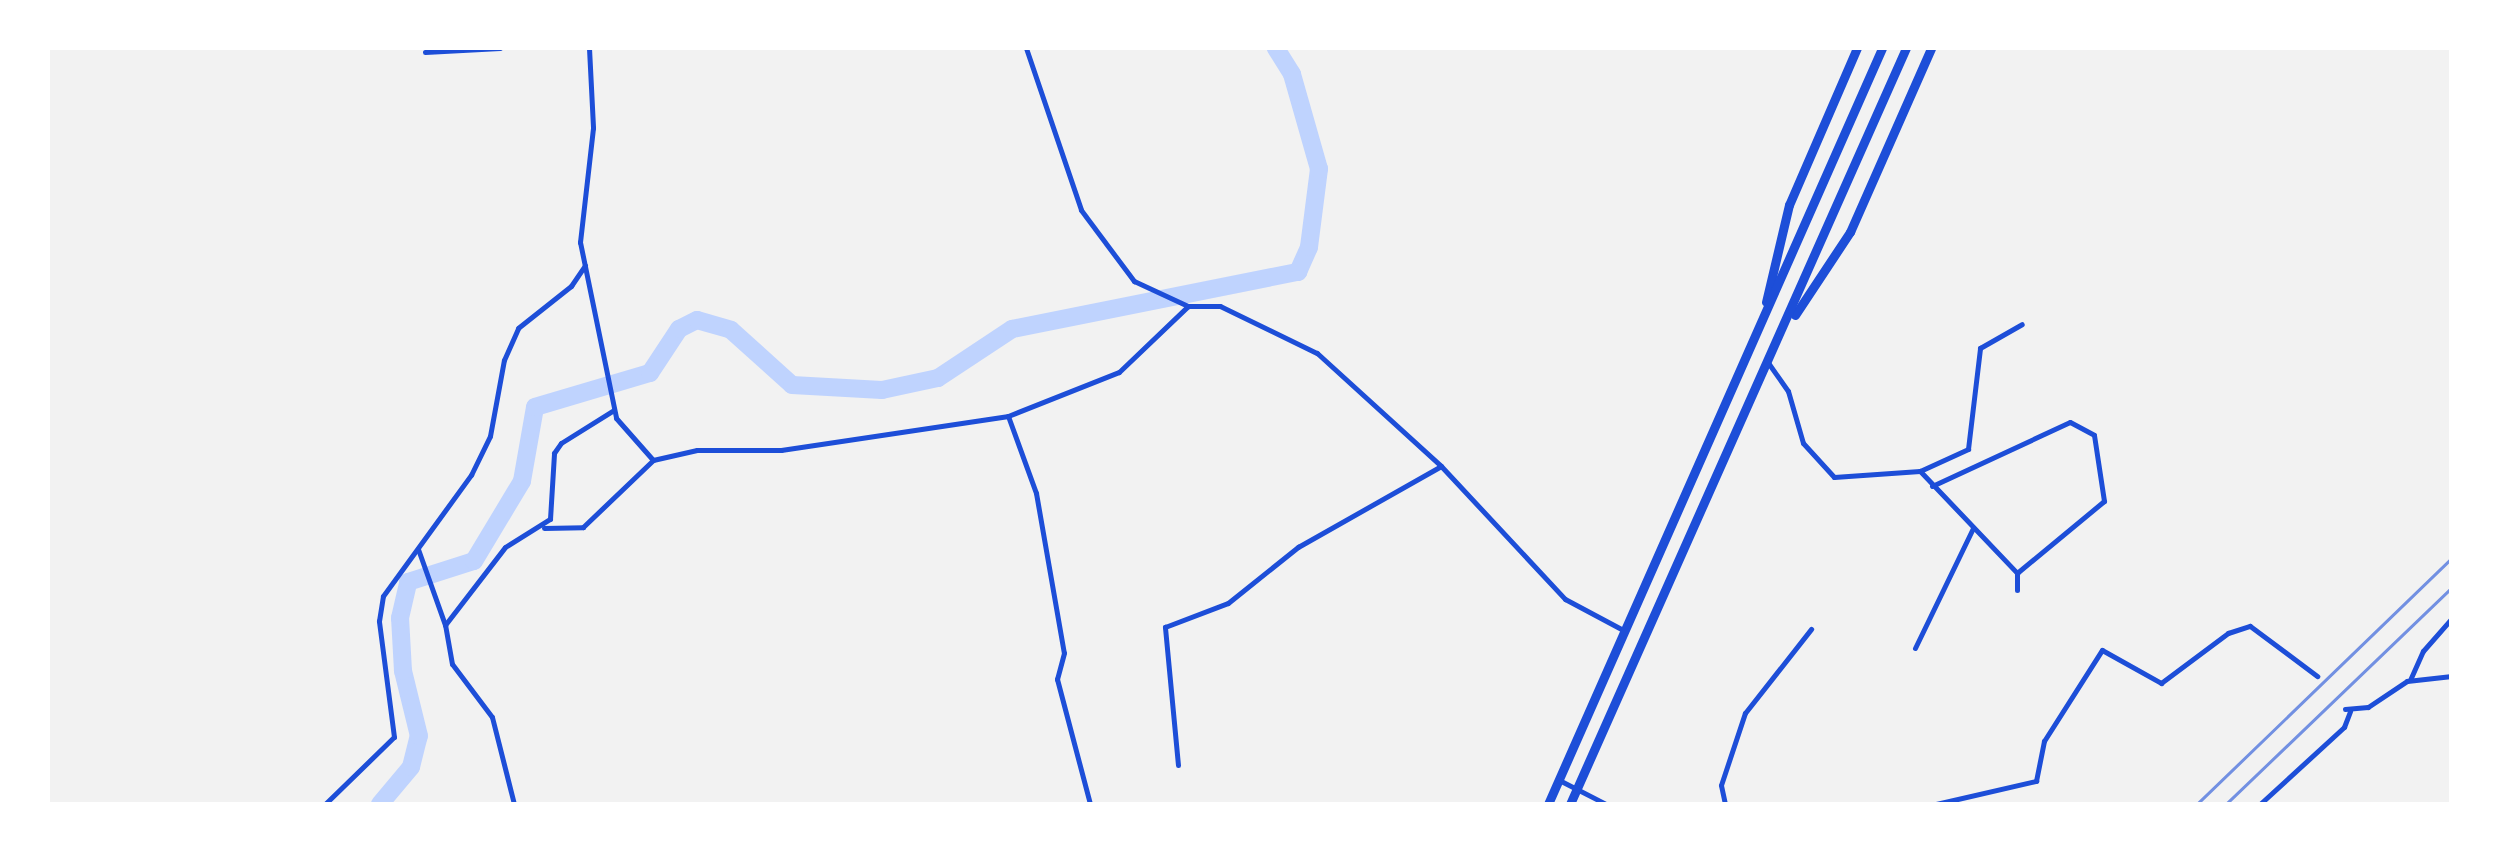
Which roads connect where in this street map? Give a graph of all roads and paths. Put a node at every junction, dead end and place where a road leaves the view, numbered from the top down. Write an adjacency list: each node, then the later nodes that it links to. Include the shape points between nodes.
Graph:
1 (500, 48): 8 (street)
2 (589, 48): 9 (street, via 594,128 580,224)
3 (1026, 48): 10 (street, via 1081,210 1134,281)
4 (1858, 48): 11 (highway, via 1788,205)
5 (1882, 48): 11 (highway)
6 (1906, 48): 13 (highway)
7 (1930, 48): 13 (highway, via 1850,232)
8 (425, 52)
9 (584, 265): 15 (street); 23 (street, via 570,286 518,328 504,360 490,436 450,510)
10 (1188, 306): 16 (street, via 1119,372); 18 (street, via 1242,312 1317,353)
11 (1761, 324): 29 (highway)
12 (2022, 324): 19 (street, via 1980,348 1968,449)
13 (1783, 334): 14 (highway)
14 (1769, 364): 19 (street, via 1788,390 1803,443 1834,477); 36 (highway)
15 (613, 406): 17 (street, via 620,427); 21 (street, via 554,453 552,514)
16 (1008, 416): 17 (street, via 781,450 696,450); 39 (street, via 1036,493 1064,653 1057,679)
17 (653, 460): 21 (street, via 583,527)
18 (1441, 466): 29 (street, via 1564,598); 34 (street, via 1298,548 1228,603 1166,627 1162,639)
19 (1920, 470): 20 (street)
20 (1932, 486): 22 (street); 24 (street, via 2070,422 2094,435 2104,501)
21 (542, 528): 27 (street, via 505,546)
22 (1973, 528): 24 (street); 30 (street)
23 (418, 549): 27 (street); 37 (street, via 383,596 379,621 394,736)
24 (2017, 573): 25 (street)
25 (2017, 590)
26 (2452, 618): 33 (street)
27 (445, 626): 38 (street, via 452,664 492,716)
28 (1811, 629): 43 (street, via 1746,713 1721,785)
29 (1625, 632): 35 (highway)
30 (1915, 648)
31 (2317, 676): 44 (street, via 2250,626 2228,633 2162,682 2102,650 2044,741 2036,781)
32 (2452, 676): 33 (street)
33 (2410, 680): 45 (street, via 2348,710 2344,727)
34 (1178, 765)
35 (1559, 780): 36 (street); 40 (highway)
36 (1578, 787): 41 (highway); 42 (street)
37 (325, 804)
38 (514, 804)
39 (1090, 804)
40 (1548, 804)
41 (1570, 804)
42 (1606, 804)
43 (1725, 804)
44 (1936, 804)
45 (2260, 804)

